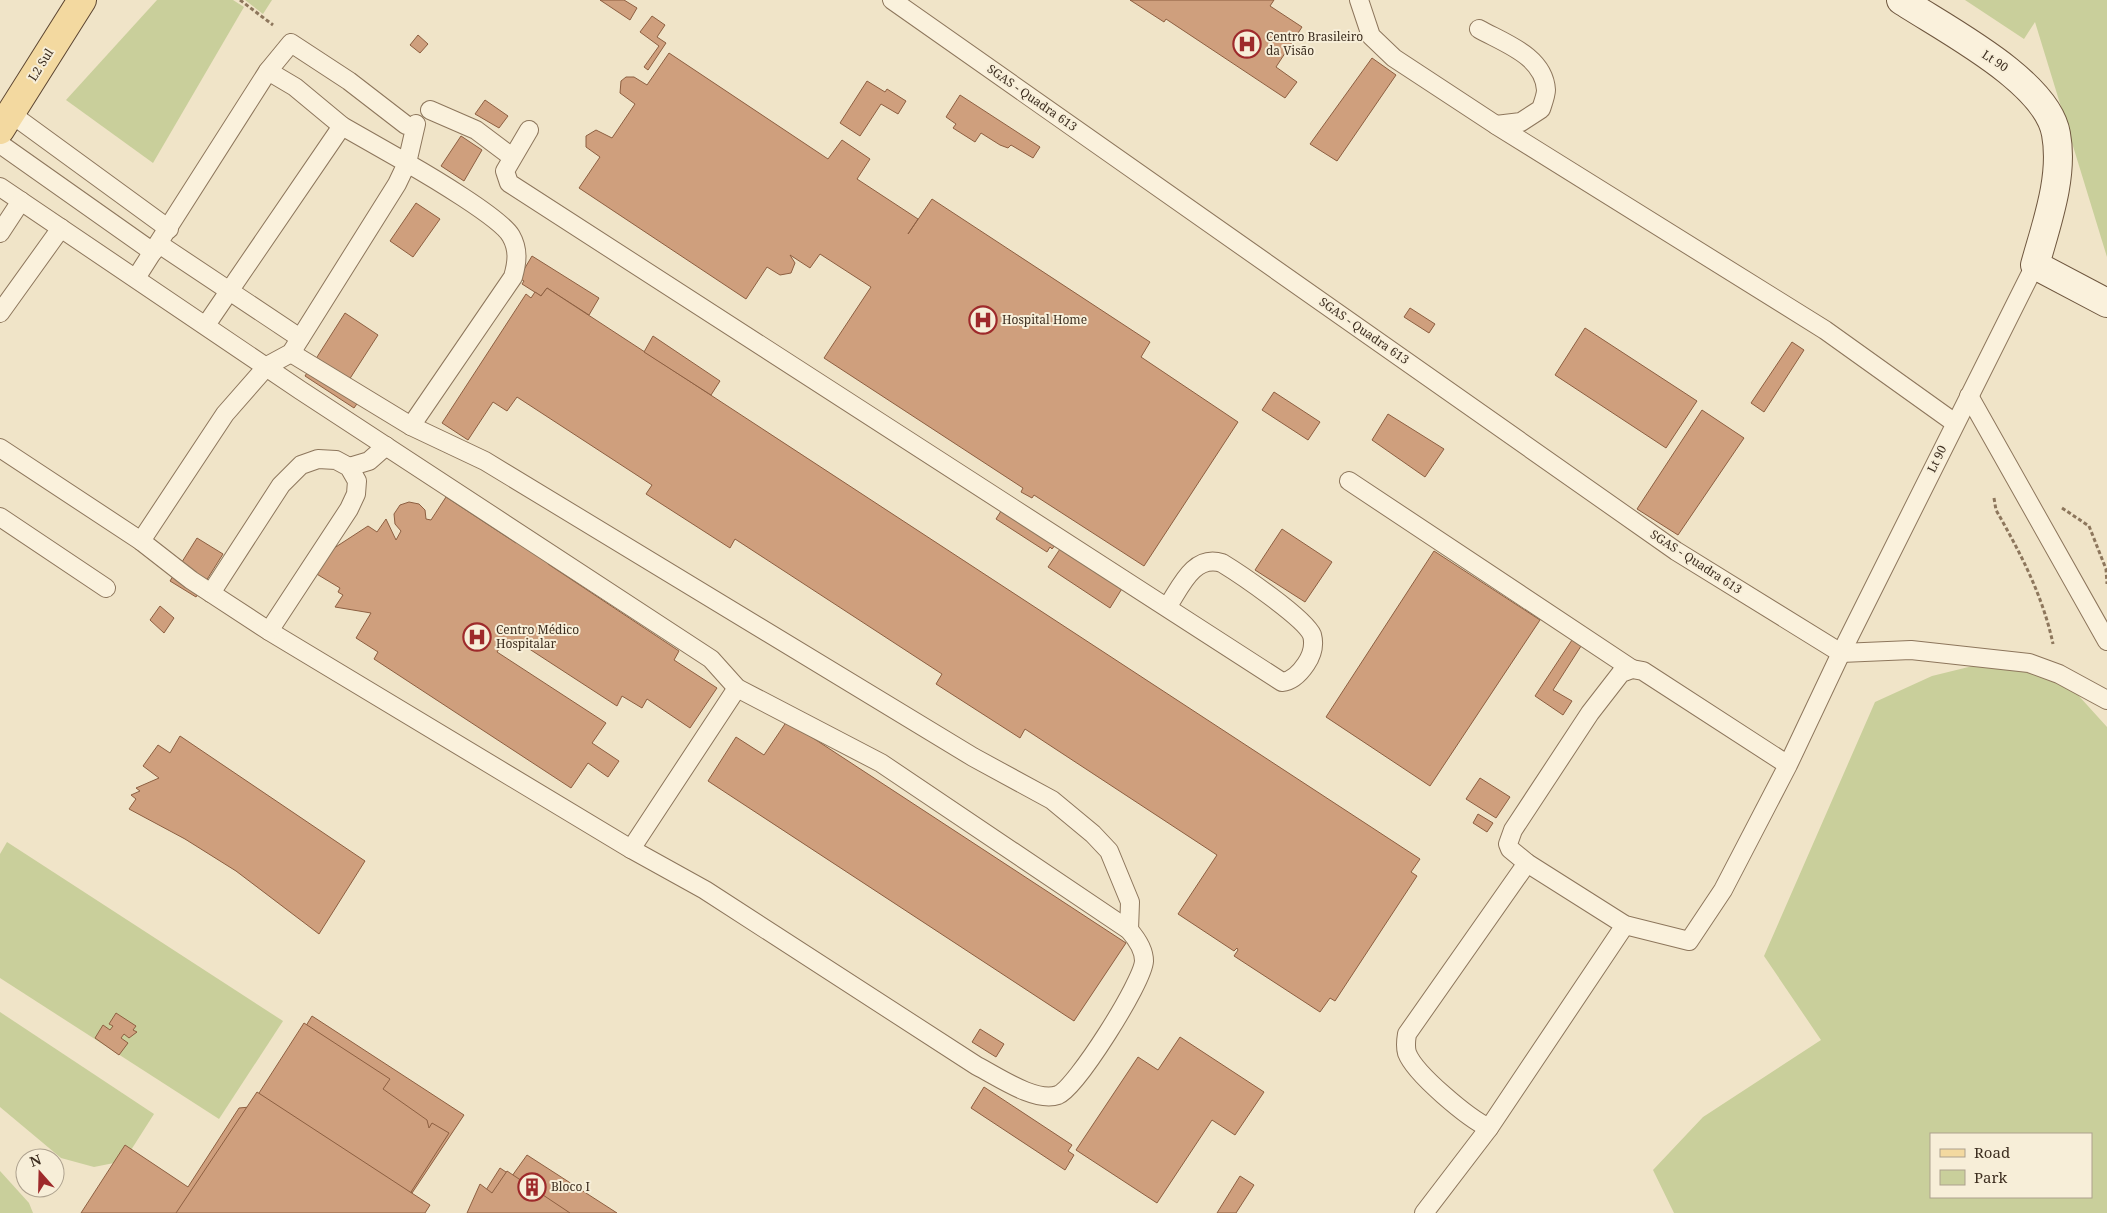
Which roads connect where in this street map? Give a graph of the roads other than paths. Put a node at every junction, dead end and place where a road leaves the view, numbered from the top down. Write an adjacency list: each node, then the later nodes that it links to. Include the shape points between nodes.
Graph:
1 (82, 0): 8 (main road, L2 Sul)
2 (892, 0): 44 (lane, SGAS - Quadra 613, via 1676,551)
3 (1359, 0): 9 (lane, via 1371,36 1394,58)
4 (1901, 0): 21 (street, Lt 90, via 2012,73 2046,107 2056,133 2056,175)
5 (1480, 29): 9 (lane, via 1528,56 1537,67 1546,90 1541,109 1521,122)
6 (268, 71): 10 (lane, via 295,87); 14 (lane, via 291,43 349,81 411,125); 18 (lane)
7 (430, 110): 13 (lane, via 476,130)
8 (5, 122): 18 (lane)
9 (1496, 125): 31 (lane, via 1825,330)
10 (342, 126): 14 (lane); 23 (lane)
11 (529, 130): 13 (lane)
12 (0, 144): 20 (lane)
13 (512, 157): 41 (lane, via 505,171 509,183)
14 (407, 163): 27 (lane); 32 (lane, via 486,214 511,235 518,258 513,277)
15 (0, 187): 16 (lane)
16 (21, 202): 17 (lane); 19 (lane)
17 (61, 228): 22 (lane); 25 (lane)
18 (169, 229): 20 (lane)
19 (0, 233)
20 (156, 248): 22 (lane); 23 (lane)
21 (2035, 266): 24 (street); 30 (lane, Lt 90)
22 (136, 278): 26 (lane)
23 (227, 291): 26 (lane); 27 (lane)
24 (2107, 303)
25 (0, 313)
26 (206, 325): 29 (lane)
27 (300, 338): 28 (lane)
28 (291, 353): 29 (lane); 32 (lane)
29 (267, 366): 33 (lane); 38 (lane, via 225,414)
30 (1969, 396): 31 (lane, Lt 90); 43 (lane)
31 (1955, 423): 44 (lane, Lt 90)
32 (412, 426): 52 (lane, via 485,461 972,757 1052,800 1109,851 1130,902)
33 (386, 446): 35 (lane, via 368,461); 46 (lane, via 711,659)
34 (0, 448): 38 (lane)
35 (349, 467): 40 (lane, via 336,460 318,459 301,465 281,485); 42 (lane, via 357,481 356,494 349,509)
36 (1349, 481): 45 (lane)
37 (0, 517): 39 (lane)
38 (141, 541): 40 (lane)
39 (106, 588)
40 (212, 593): 42 (lane)
41 (1168, 606): 41 (lane, via 1282,682 1294,678 1311,657 1314,647 1304,622 1222,563 1211,560 1200,564 1190,572)
42 (269, 631): 49 (lane)
43 (2107, 641)
44 (1841, 653): 47 (lane, via 1911,650 2029,663 2059,674); 48 (lane, Lt 90)
45 (1632, 669): 48 (lane, via 1643,671); 50 (lane, via 1621,673 1590,713 1509,838 1510,849)
46 (738, 688): 49 (lane); 52 (lane, via 881,763)
47 (2107, 700)
48 (1788, 766): 51 (lane, Lt 90, via 1723,890 1689,941)
49 (631, 849): 52 (lane, via 705,890 977,1066 1041,1097 1058,1095 1069,1088 1138,981 1144,961 1138,940)
50 (1527, 863): 51 (lane); 53 (lane, via 1407,1034 1405,1043 1412,1061 1430,1081 1475,1121)
51 (1625, 925): 53 (lane)
52 (1130, 930)
53 (1489, 1128): 54 (lane)
54 (1424, 1213)

